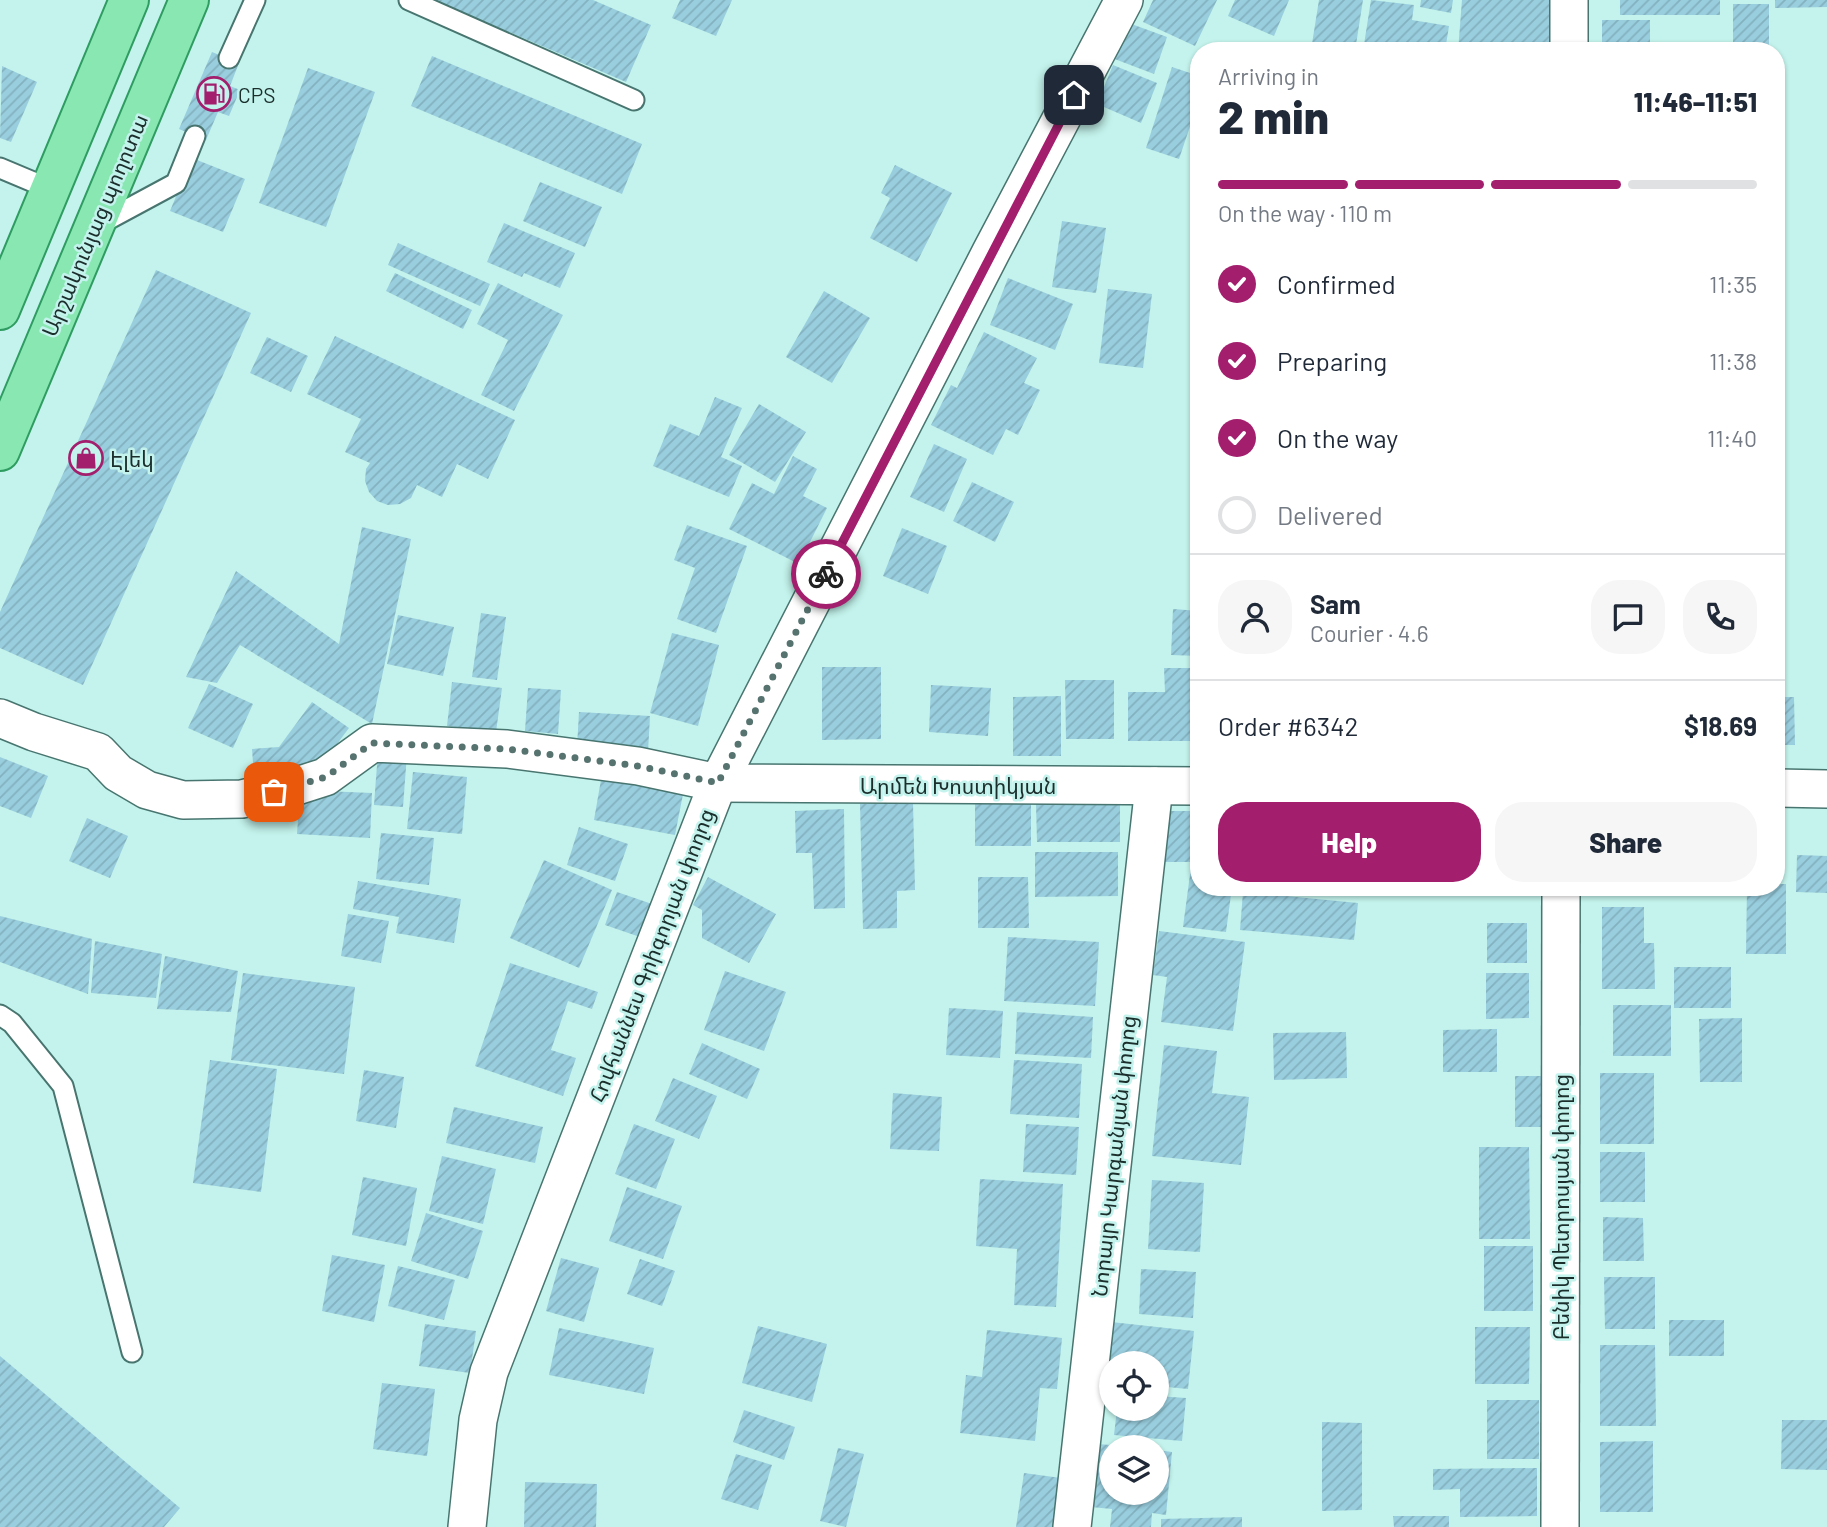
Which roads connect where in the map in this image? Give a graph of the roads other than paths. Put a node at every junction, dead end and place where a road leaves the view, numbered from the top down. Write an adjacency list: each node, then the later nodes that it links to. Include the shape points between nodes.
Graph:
1 (129, 0): 12 (main road)
2 (189, 0): 13 (main road, Արշակունյաց պողոտա)
3 (255, 0): 8 (lane)
4 (409, 0): 9 (lane)
5 (1125, 0): 17 (street, Հովհաննես Գրիգորյան փողոց)
6 (1569, 0): 7 (street)
7 (1569, 42)
8 (229, 58)
9 (634, 100)
10 (195, 136): 13 (lane, via 176,183)
11 (0, 168): 12 (lane)
12 (50, 189): 14 (main road)
13 (94, 227): 15 (main road, Արշակունյաց պողոտա)
14 (0, 310)
15 (0, 451)
16 (0, 718): 17 (street, Արմեն Խոստիկյան, via 99,752 118,773 147,790 183,800 242,799 313,781 326,777 372,743 507,749 638,766)
17 (718, 783): 18 (street, Արմեն Խոստիկյան); 25 (street, Հովհաննես Գրիգորյան փողոց, via 489,1372 478,1420)
18 (1154, 786): 19 (street, Արմեն Խոստիկյան); 26 (street, Նորայր Կարգանյան փողոց)
19 (1190, 786)
20 (1785, 788): 21 (street)
21 (1827, 789)
22 (1561, 896): 27 (street, Բենիկ Պետրոսյան փողոց)
23 (0, 1014): 24 (lane, via 63,1086)
24 (132, 1352)
25 (467, 1527)
26 (1072, 1527)
27 (1560, 1527)

